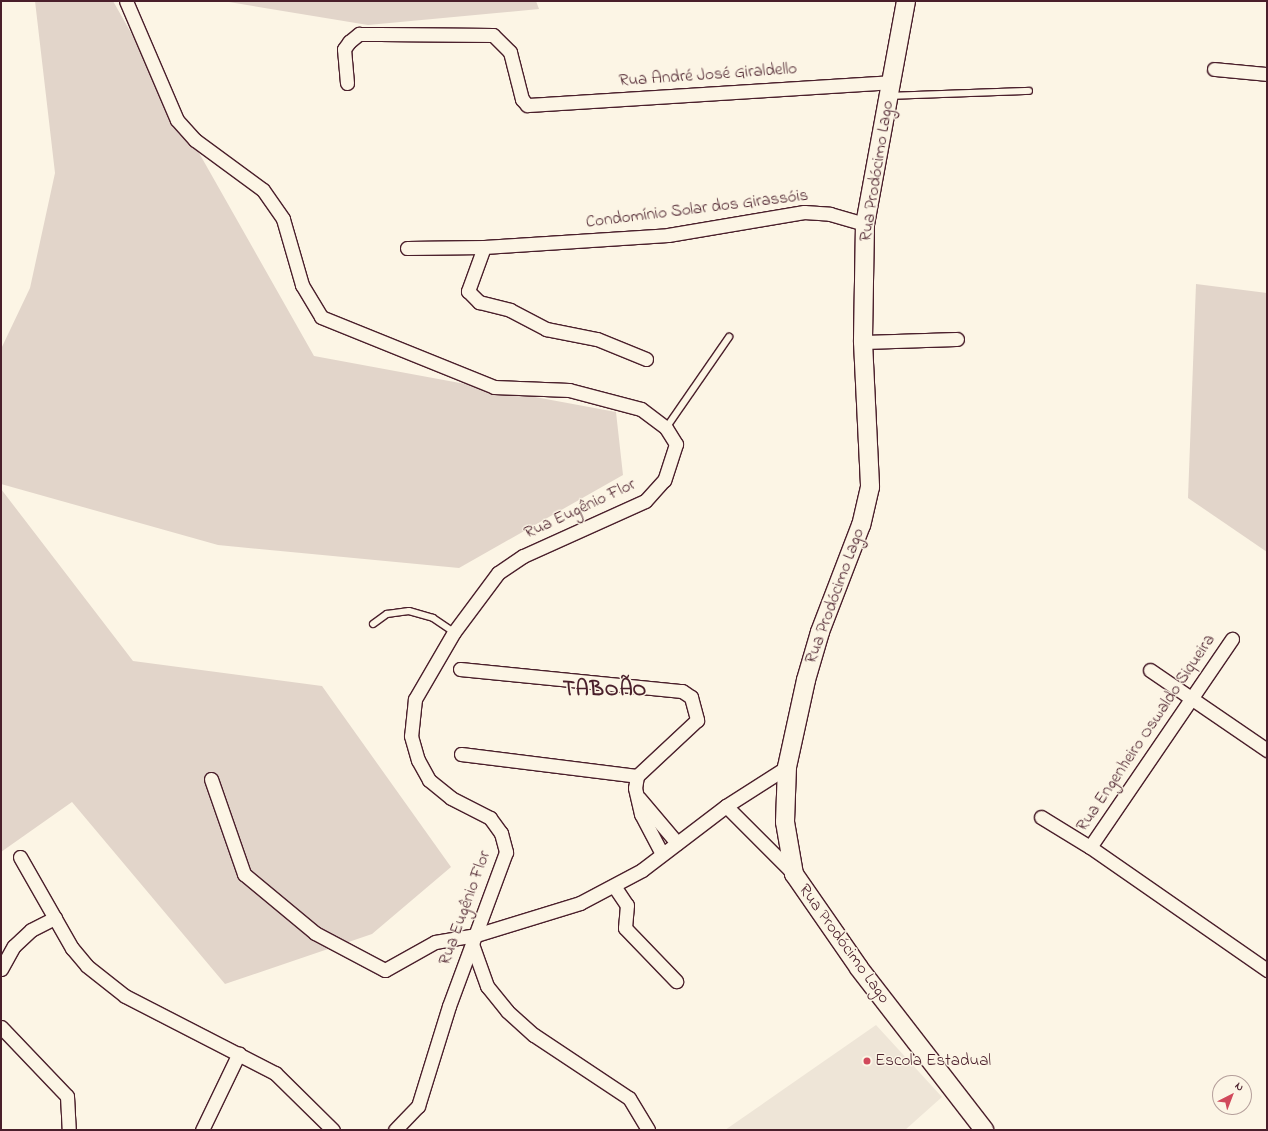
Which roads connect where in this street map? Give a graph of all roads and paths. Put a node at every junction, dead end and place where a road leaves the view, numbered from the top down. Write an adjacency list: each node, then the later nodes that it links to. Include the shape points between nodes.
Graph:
1 (126, 1): 15 (street, Rua Eugênio Flor, via 177,120 195,140 263,190 284,219 302,285 321,317 428,359 468,379 494,387 569,390 593,395 641,409)
2 (906, 1): 6 (main road, Rua Prodócimo Lago)
3 (1214, 69): 4 (street)
4 (1267, 74)
5 (347, 83): 6 (street, Rua André José Giraldello, via 344,49 359,34 493,35 510,52 522,99 527,105)
6 (890, 89): 7 (lane); 8 (main road, Rua Prodócimo Lago)
7 (1029, 91)
8 (865, 224): 9 (street, Condomínio Solar dos Girassóis, via 804,212 668,234); 13 (main road, Rua Prodócimo Lago)
9 (484, 246): 10 (street, Condomínio Solar dos Girassóis); 14 (street, via 468,291 479,302 510,310 546,329 596,340)
10 (407, 248)
11 (729, 337): 15 (lane)
12 (957, 339): 13 (street)
13 (863, 342): 24 (main road, Rua Prodócimo Lago, via 870,488 847,568 816,646)
14 (646, 359)
15 (666, 428): 17 (street, Rua Eugênio Flor, via 676,444 673,461 664,480 645,501 523,556 498,573)
16 (373, 624): 17 (lane, via 387,614 409,611 433,618)
17 (454, 632): 37 (street, Rua Eugênio Flor, via 415,699 411,736 418,760 429,780 451,798 490,818 501,834 506,852 502,870 485,902)
18 (1232, 640): 21 (street, Rua Engenheiro Oswaldo Siqueira)
19 (460, 669): 25 (street, via 682,691 691,697 697,720)
20 (1150, 670): 21 (street)
21 (1192, 700): 22 (street); 31 (street, Rua Engenheiro Oswaldo Siqueira)
22 (1267, 750)
23 (461, 754): 25 (street)
24 (787, 767): 27 (street); 34 (main road, Rua Prodócimo Lago, via 786,822)
25 (637, 776): 29 (street, via 635,788)
26 (211, 779): 37 (street, via 244,874 315,933 385,970 436,942)
27 (726, 806): 30 (street); 34 (street)
28 (1041, 817): 31 (street)
29 (652, 821): 30 (street); 32 (street)
30 (676, 843): 32 (street)
31 (1090, 846): 39 (street)
32 (662, 854): 35 (street)
33 (20, 857): 36 (street)
34 (794, 874): 48 (main road, Rua Prodócimo Lago, via 859,968)
35 (614, 886): 37 (street, via 580,903); 40 (street, via 627,905 625,928)
36 (55, 918): 38 (street, via 30,930 14,946); 42 (street, via 72,948 105,982 125,996)
37 (474, 940): 43 (street, via 487,986 508,1011 534,1035 629,1098); 47 (street, Rua Eugênio Flor, via 446,1012 418,1106)
38 (1, 969)
39 (1267, 970)
40 (676, 981)
41 (1, 1027): 44 (street, via 19,1050 58,1084 70,1110)
42 (239, 1053): 45 (street); 46 (street, via 275,1073)
43 (644, 1129)
44 (69, 1130)
45 (202, 1130)
46 (333, 1130)
47 (395, 1130)
48 (984, 1130)

